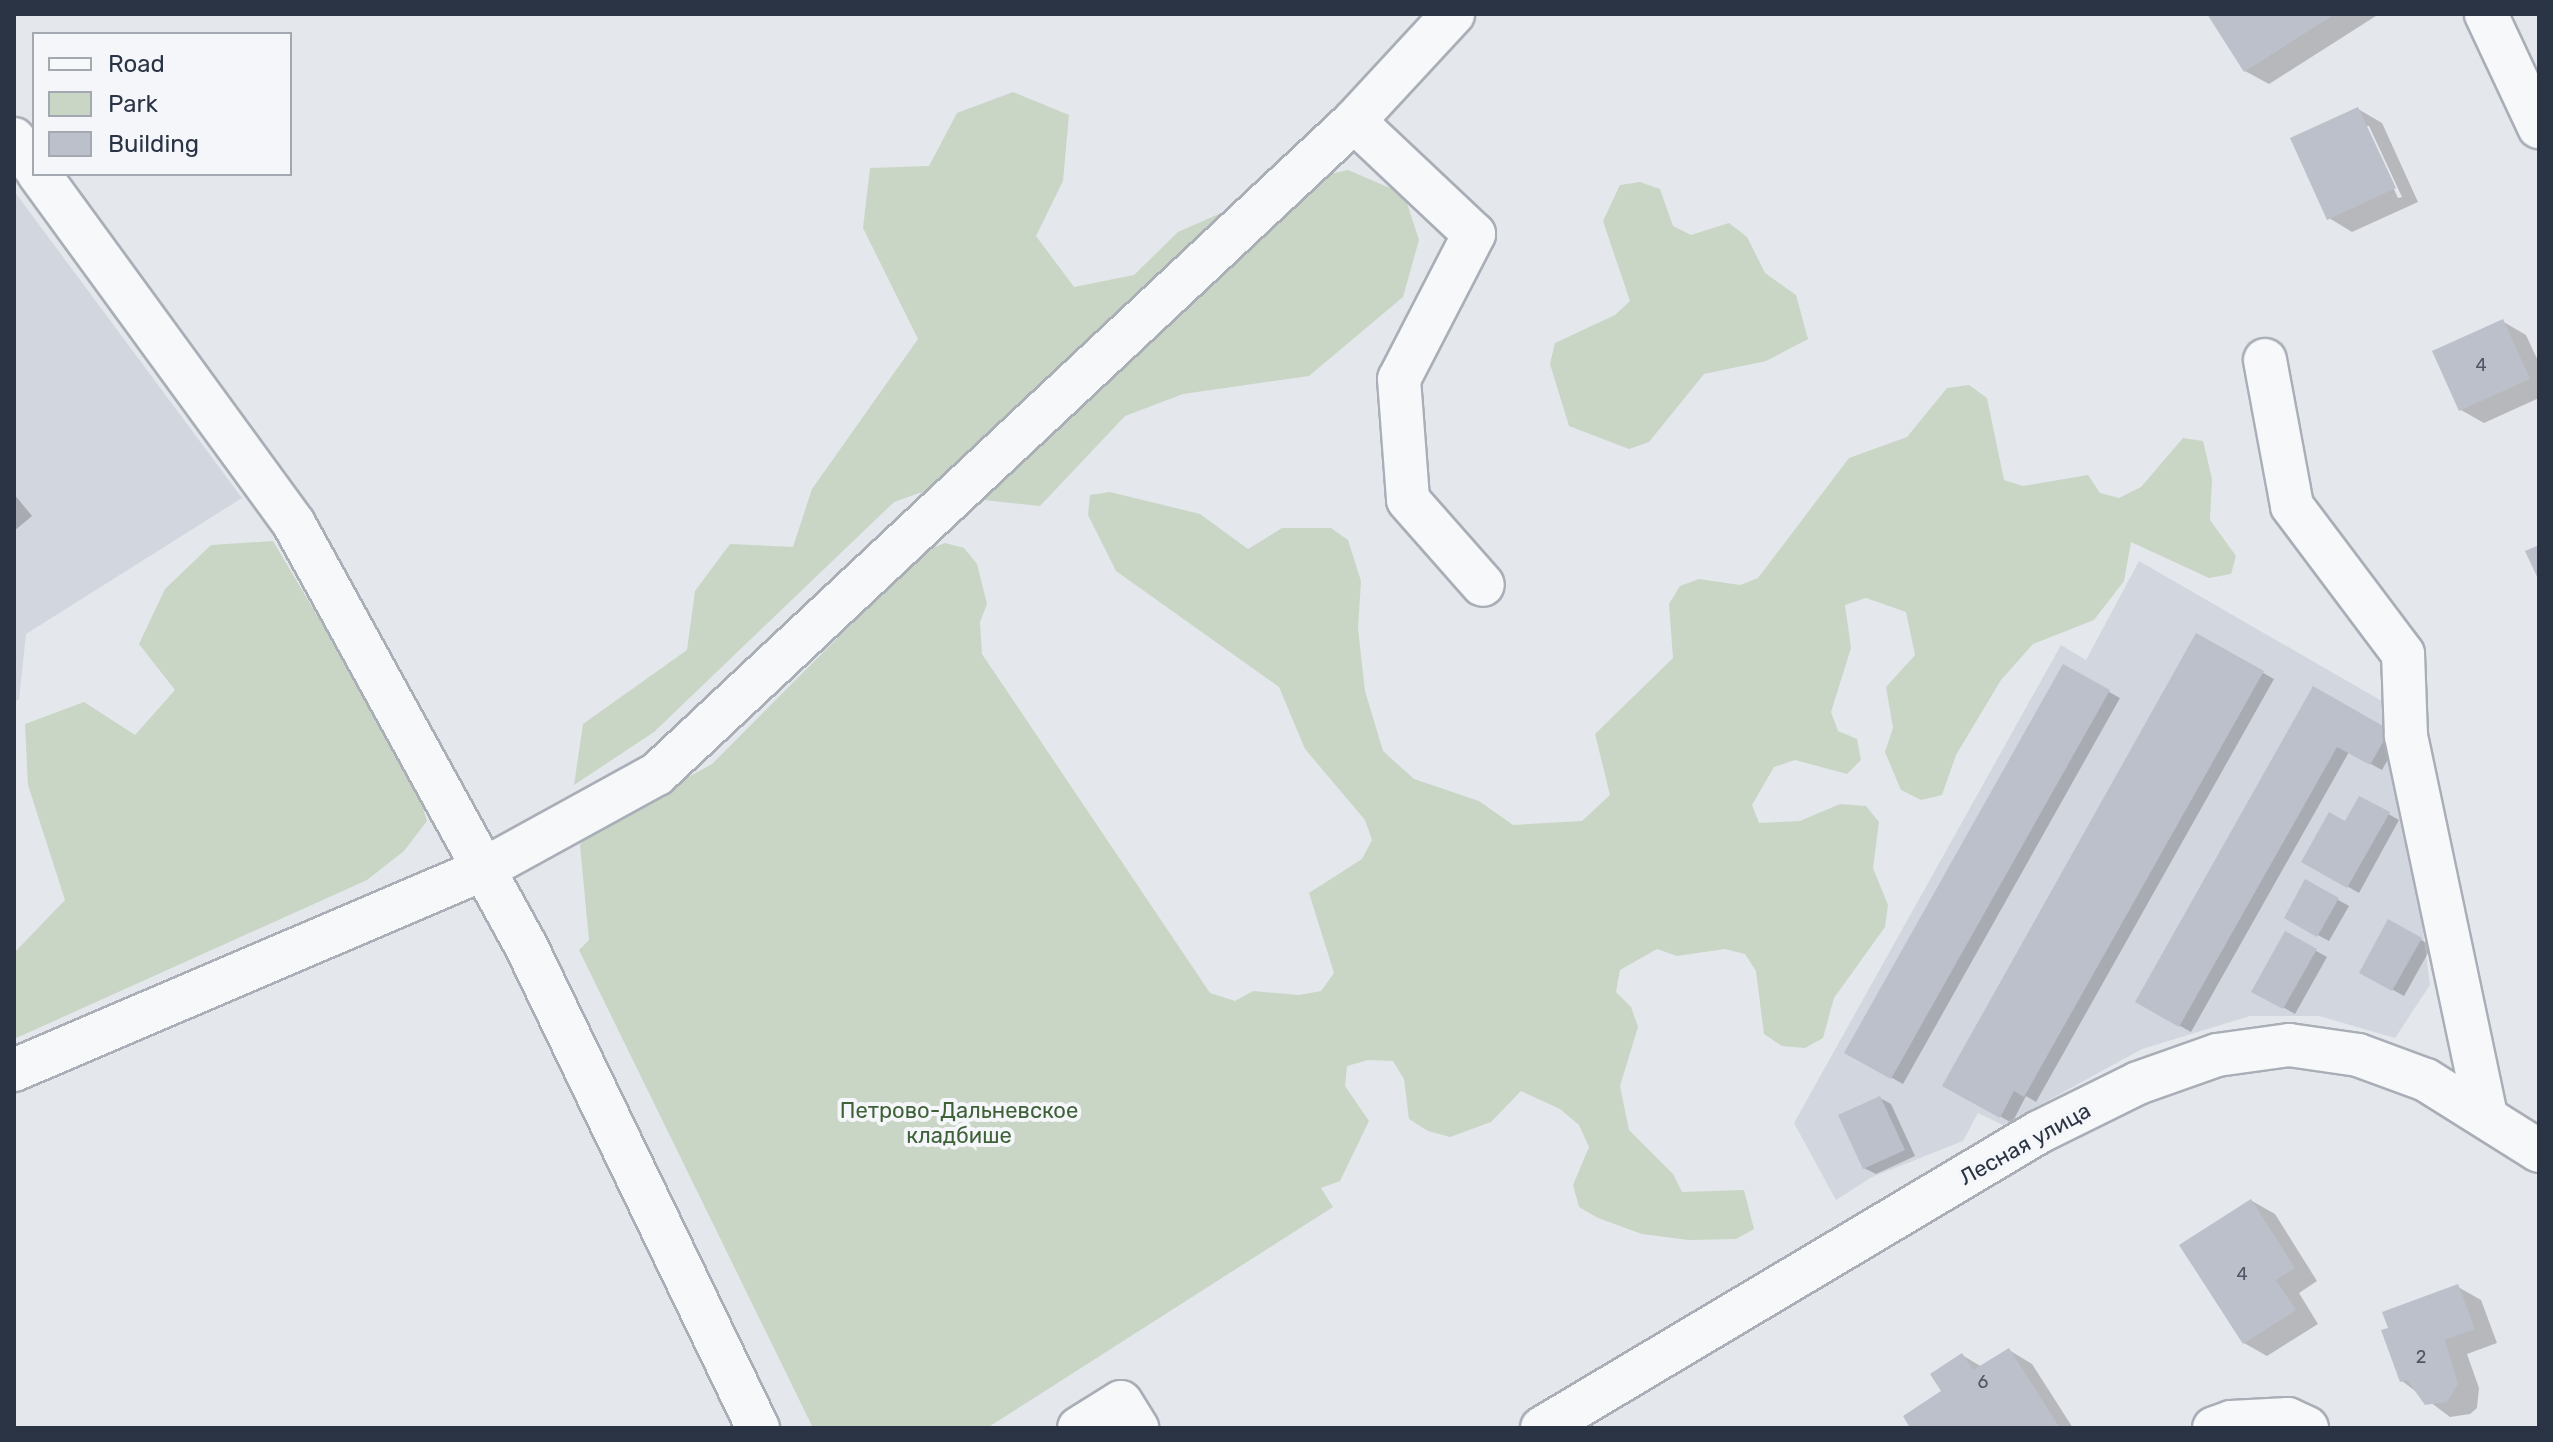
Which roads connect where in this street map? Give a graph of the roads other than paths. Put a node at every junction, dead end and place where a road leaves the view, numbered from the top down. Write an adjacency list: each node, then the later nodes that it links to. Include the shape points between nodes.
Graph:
1 (1453, 14): 3 (street)
2 (2486, 14): 4 (street)
3 (1354, 121): 9 (street, via 1474,234 1399,379 1408,500); 10 (street, via 657,774)
4 (2539, 127)
5 (14, 139): 6 (street)
6 (32, 164)
7 (40, 176): 10 (street, via 294,524)
8 (2265, 360): 12 (street, via 2292,506 2403,654 2406,736)
9 (1483, 585)
10 (484, 869): 11 (street); 14 (street)
11 (14, 1070)
12 (2486, 1117): 13 (street, Лесная улица); 17 (street, Лесная улица, via 2426,1080 2358,1055 2289,1045 2217,1055 2138,1083 2039,1132)
13 (2539, 1151)
14 (758, 1428)
15 (1079, 1428): 16 (street, via 1121,1402)
16 (1137, 1428)
17 (1542, 1428)
18 (2214, 1428): 19 (street, via 2288,1419)
19 (2307, 1428)

